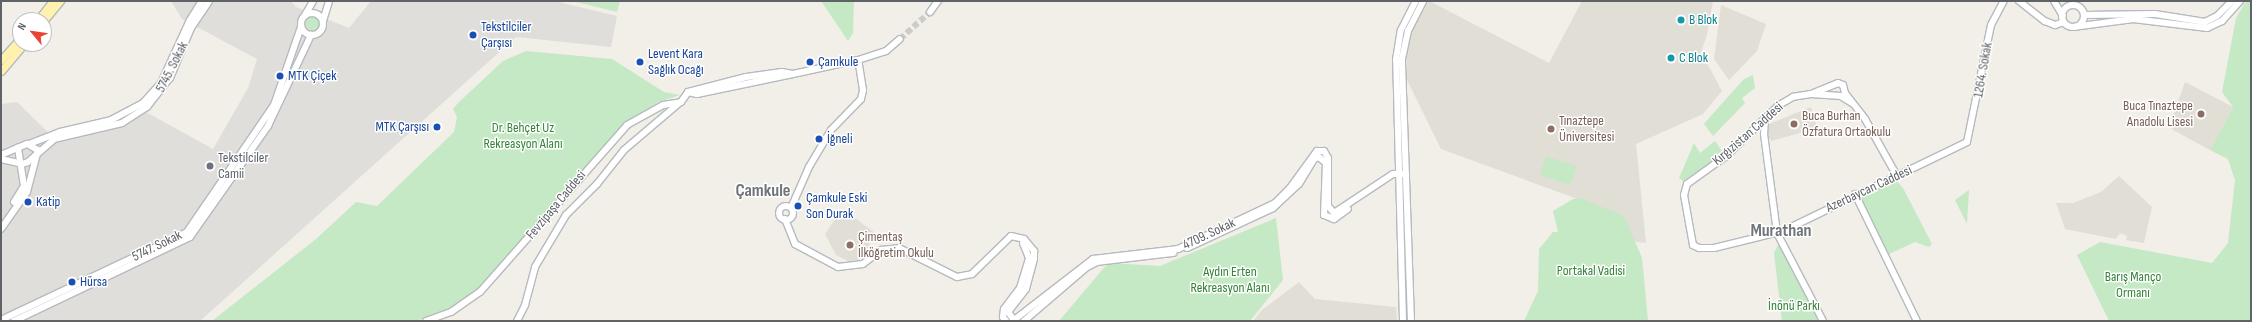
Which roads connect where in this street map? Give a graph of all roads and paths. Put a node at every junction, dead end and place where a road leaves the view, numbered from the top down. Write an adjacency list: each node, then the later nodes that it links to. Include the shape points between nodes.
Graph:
1 (53, 1): 17 (main road)
2 (60, 1): 18 (main road)
3 (202, 1): 41 (street, 5745. Sokak, via 190,20 161,83 143,103 111,120 60,132)
4 (209, 1): 44 (street, 5745. Sokak, via 191,28 170,78 147,108 122,123 54,139)
5 (313, 1): 20 (street)
6 (329, 1): 23 (street)
7 (938, 1): 19 (street)
8 (1416, 1): 47 (street, via 1401,30 1396,54)
9 (1423, 1): 47 (street, via 1408,31 1402,53)
10 (2004, 1): 40 (street, 1264. Sokak, via 1991,25)
11 (2019, 1): 22 (street, via 2045,21 2055,24)
12 (2054, 1): 22 (street)
13 (2065, 1): 16 (street)
14 (2232, 1): 21 (street, via 2217,16 2205,22 2146,13)
15 (2240, 1): 25 (street, via 2222,21 2207,28 2133,19)
16 (2072, 5): 21 (street, via 2081,8); 22 (street, via 2065,9)
17 (44, 12)
18 (51, 12)
19 (930, 12)
20 (305, 15): 23 (street, via 315,13); 24 (street)
21 (2084, 15): 25 (street, via 2082,22)
22 (2064, 19): 25 (street)
23 (323, 21): 26 (street, via 320,31)
24 (301, 27): 26 (street); 57 (street, 5747. Sokak, via 274,105 187,232)
25 (2074, 27)
26 (311, 35): 58 (street, 5747. Sokak, via 268,126 190,237)
27 (900, 40): 31 (street, via 886,51)
28 (12, 48): 30 (main road)
29 (17, 52): 32 (main road)
30 (1, 60)
31 (858, 60): 37 (street, via 696,94 688,92); 50 (street, via 863,90 861,99 831,130 809,167)
32 (1, 71)
33 (1836, 83): 34 (street, via 1842,83); 35 (street, Kırgızistan Caddesi); 36 (street, via 1833,90)
34 (1845, 90): 36 (street); 38 (street)
35 (1811, 94): 36 (street, Kırgızistan Caddesi); 39 (street, Kırgızistan Caddesi, via 1788,99)
36 (1837, 95): 38 (street, Kırgızistan Caddesi)
37 (681, 102): 59 (street, Fevzipaşa Caddesi, via 663,105 627,125 480,292 451,312); 60 (street, via 658,118 624,150 597,184 566,215 535,267 525,305)
38 (1852, 103): 48 (street)
39 (1766, 117): 54 (street, via 1764,134); 56 (street, Kırgızistan Caddesi, via 1726,156 1686,184 1684,194 1689,236 1693,245)
40 (1968, 142): 48 (street, Azerbaycan Caddesi)
41 (29, 144): 42 (street, 5745. Sokak); 44 (street, via 36,146)
42 (18, 147): 43 (street, 5745. Sokak); 46 (street)
43 (1, 155)
44 (38, 157): 46 (street); 53 (street, via 27,192)
45 (1, 159): 46 (street)
46 (22, 164): 52 (street, via 24,186)
47 (1401, 176): 55 (street, 4709. Sokak, via 1334,213 1328,206 1328,158 1324,151 1317,150 1290,188 1274,202 1178,249 1093,258 1014,320 1008,312 1026,288 1034,259 1030,244); 62 (street, 4709. Sokak, via 1338,216 1328,218 1324,215 1323,205 1326,163 1319,157 1286,198 1254,219 1171,253 1097,262 1087,267); 63 (street); 64 (street)
48 (1897, 176): 49 (street, Azerbaycan Caddesi)
49 (1856, 194): 54 (street, Azerbaycan Caddesi); 66 (street)
50 (791, 208): 51 (street, via 791,217); 51 (street, via 785,206 780,210 780,216)
51 (785, 219): 55 (street, via 795,244 838,267 864,264 881,250 899,248 957,277 972,274 1005,240)
52 (1, 221)
53 (1, 229)
54 (1777, 233): 56 (street, Azerbaycan Caddesi, via 1714,248); 65 (street)
55 (1018, 237): 61 (street, via 1027,246 1029,258 1020,288 1004,309 1003,317)
56 (1699, 248)
57 (1, 320)
58 (14, 321)
59 (426, 321)
60 (517, 321)
61 (1006, 321)
62 (1024, 321)
63 (1402, 321)
64 (1411, 321)
65 (1823, 321)
66 (1917, 321)

